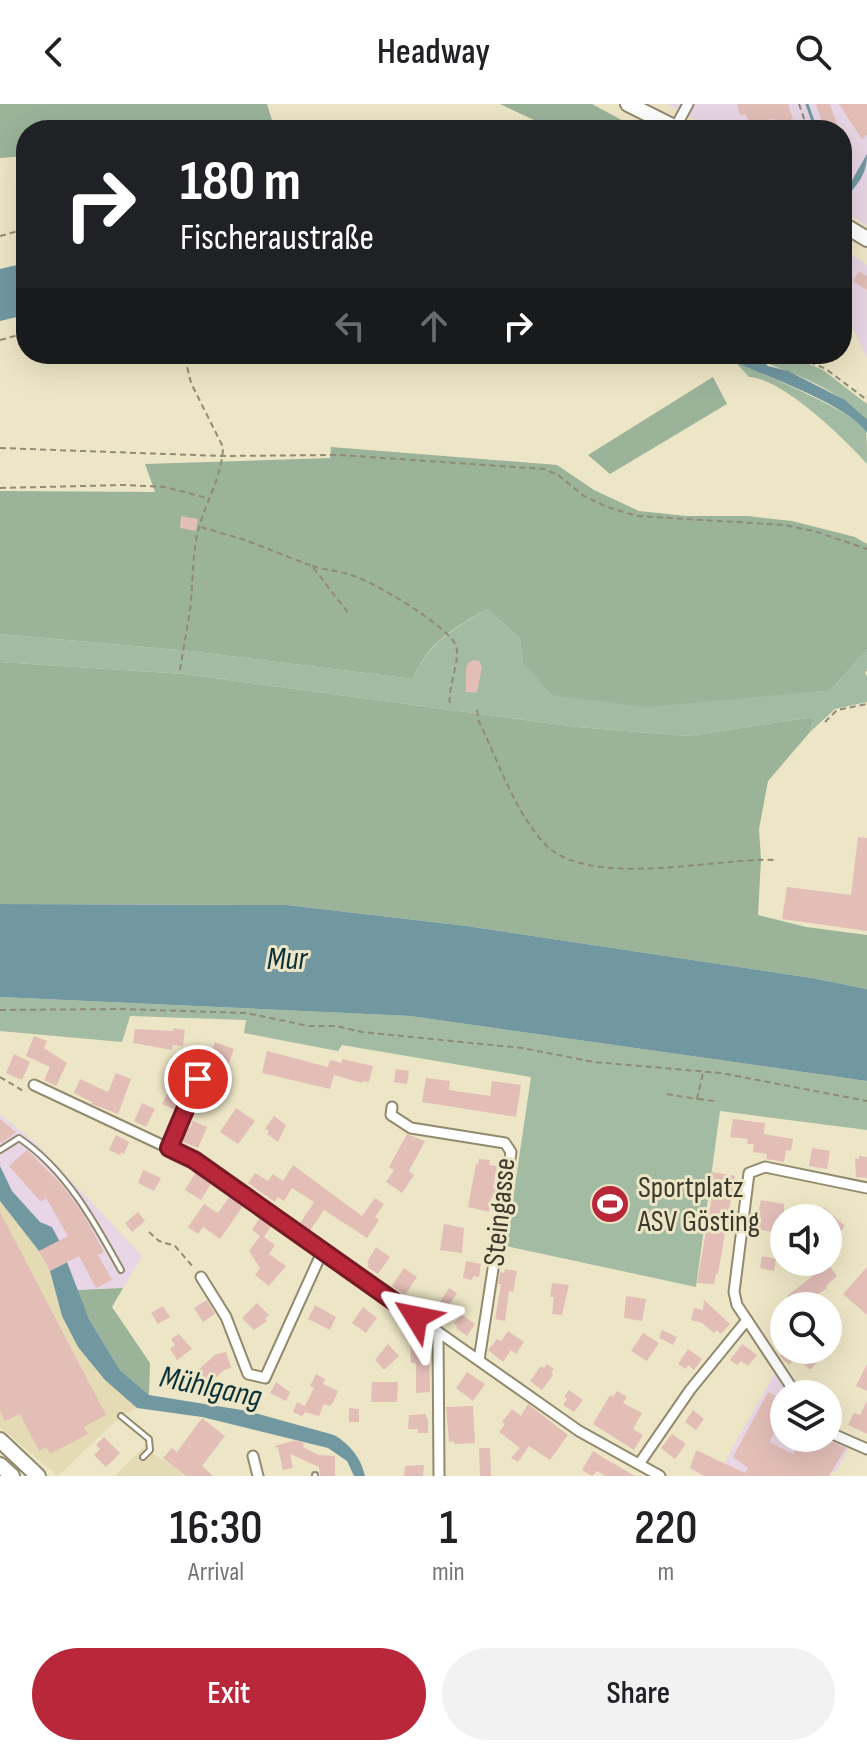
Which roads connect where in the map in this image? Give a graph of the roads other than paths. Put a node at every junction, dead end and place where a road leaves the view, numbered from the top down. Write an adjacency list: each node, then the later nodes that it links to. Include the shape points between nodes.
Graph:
1 (628, 104): 2 (main road)
2 (659, 120)
3 (198, 1079): 6 (street)
4 (31, 1089): 6 (street)
5 (392, 1107): 14 (street, Steingasse, via 391,1115 411,1128 505,1143 511,1152)
6 (169, 1148): 9 (street)
7 (0, 1150): 10 (lane, via 19,1138 40,1152 86,1207)
8 (867, 1188): 12 (street, via 765,1167 749,1173 734,1292)
9 (323, 1250): 11 (street, via 265,1378 248,1374 226,1317); 13 (street)
10 (121, 1270)
11 (201, 1277)
12 (747, 1320): 15 (street); 22 (street)
13 (438, 1332): 14 (street); 27 (street)
14 (479, 1360): 22 (street, via 579,1431)
15 (787, 1380)
16 (121, 1416): 21 (lane, via 149,1439 150,1450)
17 (842, 1438): 19 (street)
18 (0, 1440): 25 (main road)
19 (867, 1449)
20 (253, 1456): 26 (street)
21 (143, 1457)
22 (639, 1464): 28 (street)
23 (0, 1465): 24 (main road)
24 (12, 1476)
25 (38, 1476)
26 (258, 1476)
27 (439, 1476)
28 (660, 1476)

